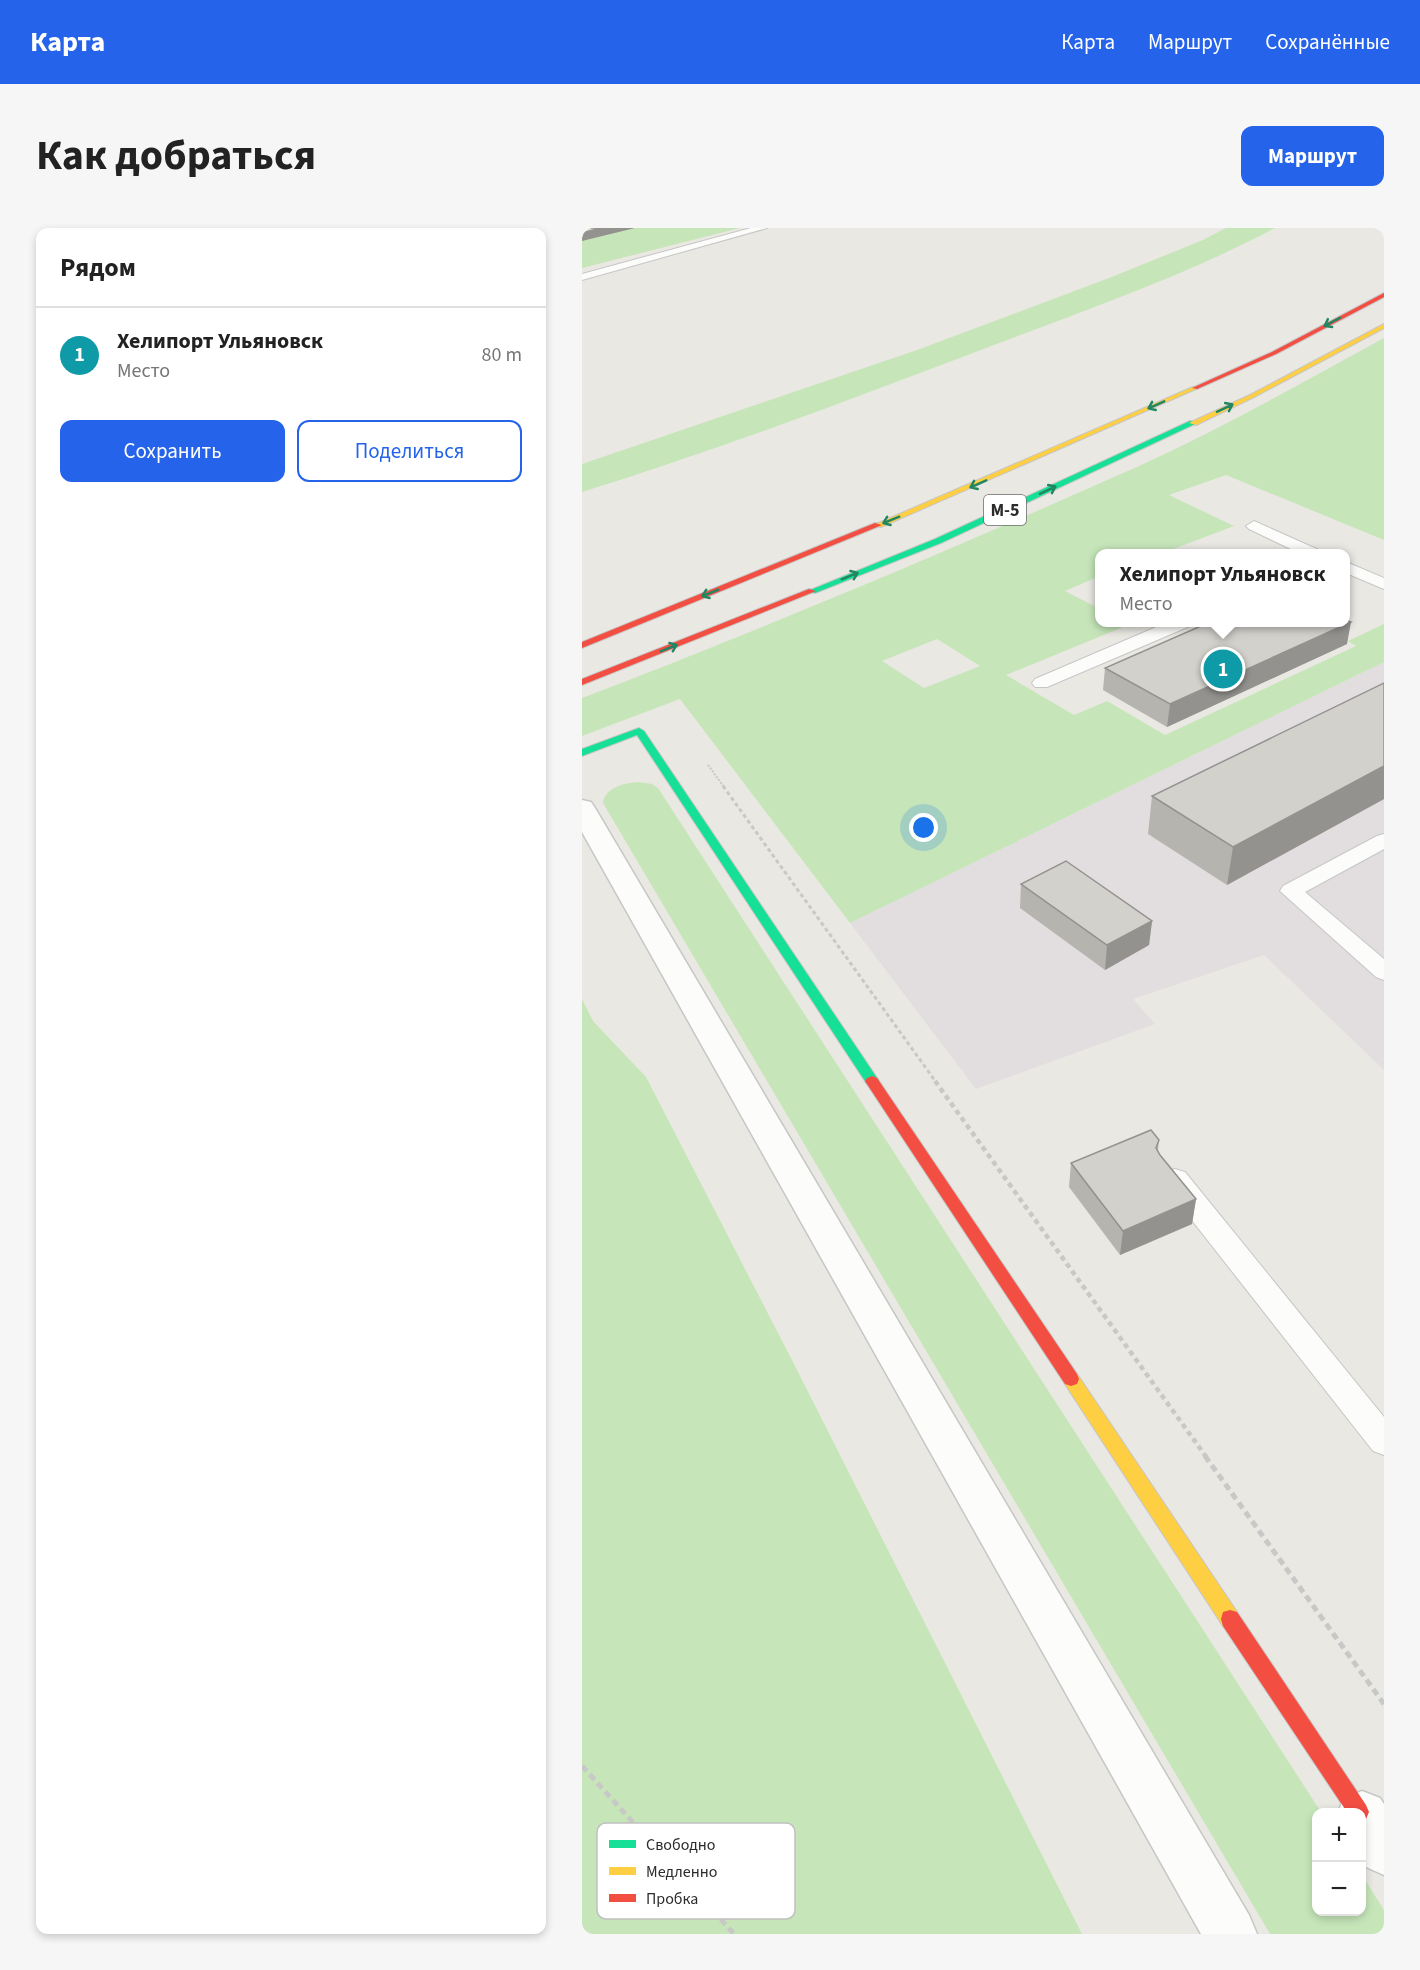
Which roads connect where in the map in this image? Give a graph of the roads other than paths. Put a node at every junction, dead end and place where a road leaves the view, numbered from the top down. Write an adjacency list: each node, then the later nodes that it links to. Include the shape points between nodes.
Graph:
1 (762, 228): 2 (lane)
2 (582, 277)
3 (1384, 295): 10 (main road, М-5, one-way to 10, via 1274,353 945,498)
4 (1384, 326): 11 (main road, М-5, one-way to 4, via 939,540 1252,396)
5 (1254, 526): 6 (lane)
6 (1305, 549)
7 (1350, 569): 8 (lane)
8 (1384, 584)
9 (1170, 627): 12 (lane)
10 (582, 645)
11 (582, 682)
12 (1041, 683)
13 (582, 753): 19 (main road, via 639,731)
14 (582, 808): 22 (street)
15 (1384, 840): 16 (lane, via 1292,891)
16 (1384, 972)
17 (1169, 1171): 18 (lane)
18 (1384, 1441)
19 (1356, 1808)
20 (1366, 1823): 21 (street)
21 (1384, 1849)
22 (1230, 1934)

